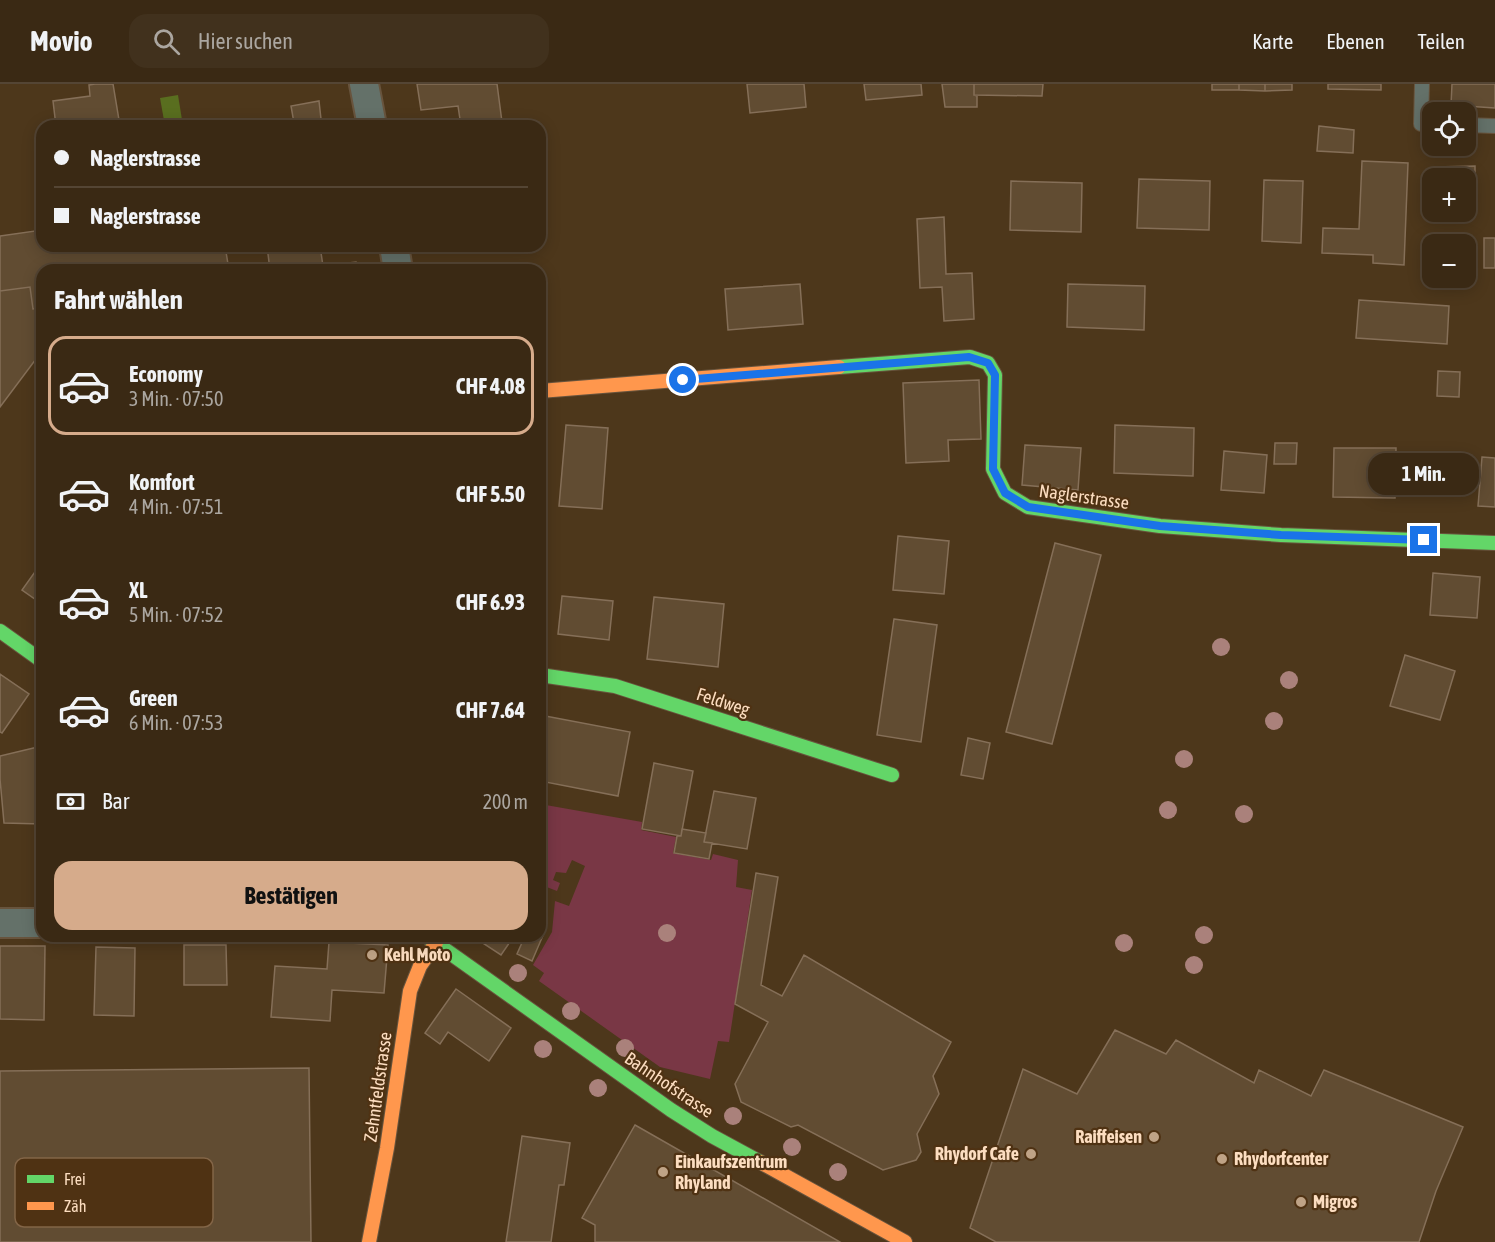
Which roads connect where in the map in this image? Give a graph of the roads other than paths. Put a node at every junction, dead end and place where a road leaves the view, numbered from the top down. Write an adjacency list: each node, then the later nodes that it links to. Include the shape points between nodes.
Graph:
1 (364, 84): 3 (street)
2 (1422, 84): 4 (lane)
3 (371, 120)
4 (1422, 124)
5 (1476, 125): 6 (lane)
6 (1495, 126)
7 (546, 391): 8 (street, Naglerstrasse, via 969,357 988,363 995,375 993,469 1005,493 1028,507 1160,526)
8 (1495, 543)
9 (0, 632): 10 (street)
10 (36, 657)
11 (546, 676): 12 (street, Feldweg, via 615,686)
12 (892, 775)
13 (0, 923): 14 (street)
14 (36, 924)
15 (430, 942): 17 (street, Zehntfeldstrasse, via 410,991 395,1103)
16 (434, 942): 18 (street, Bahnhofstrasse, via 671,1110)
17 (369, 1242)
18 (905, 1242)

